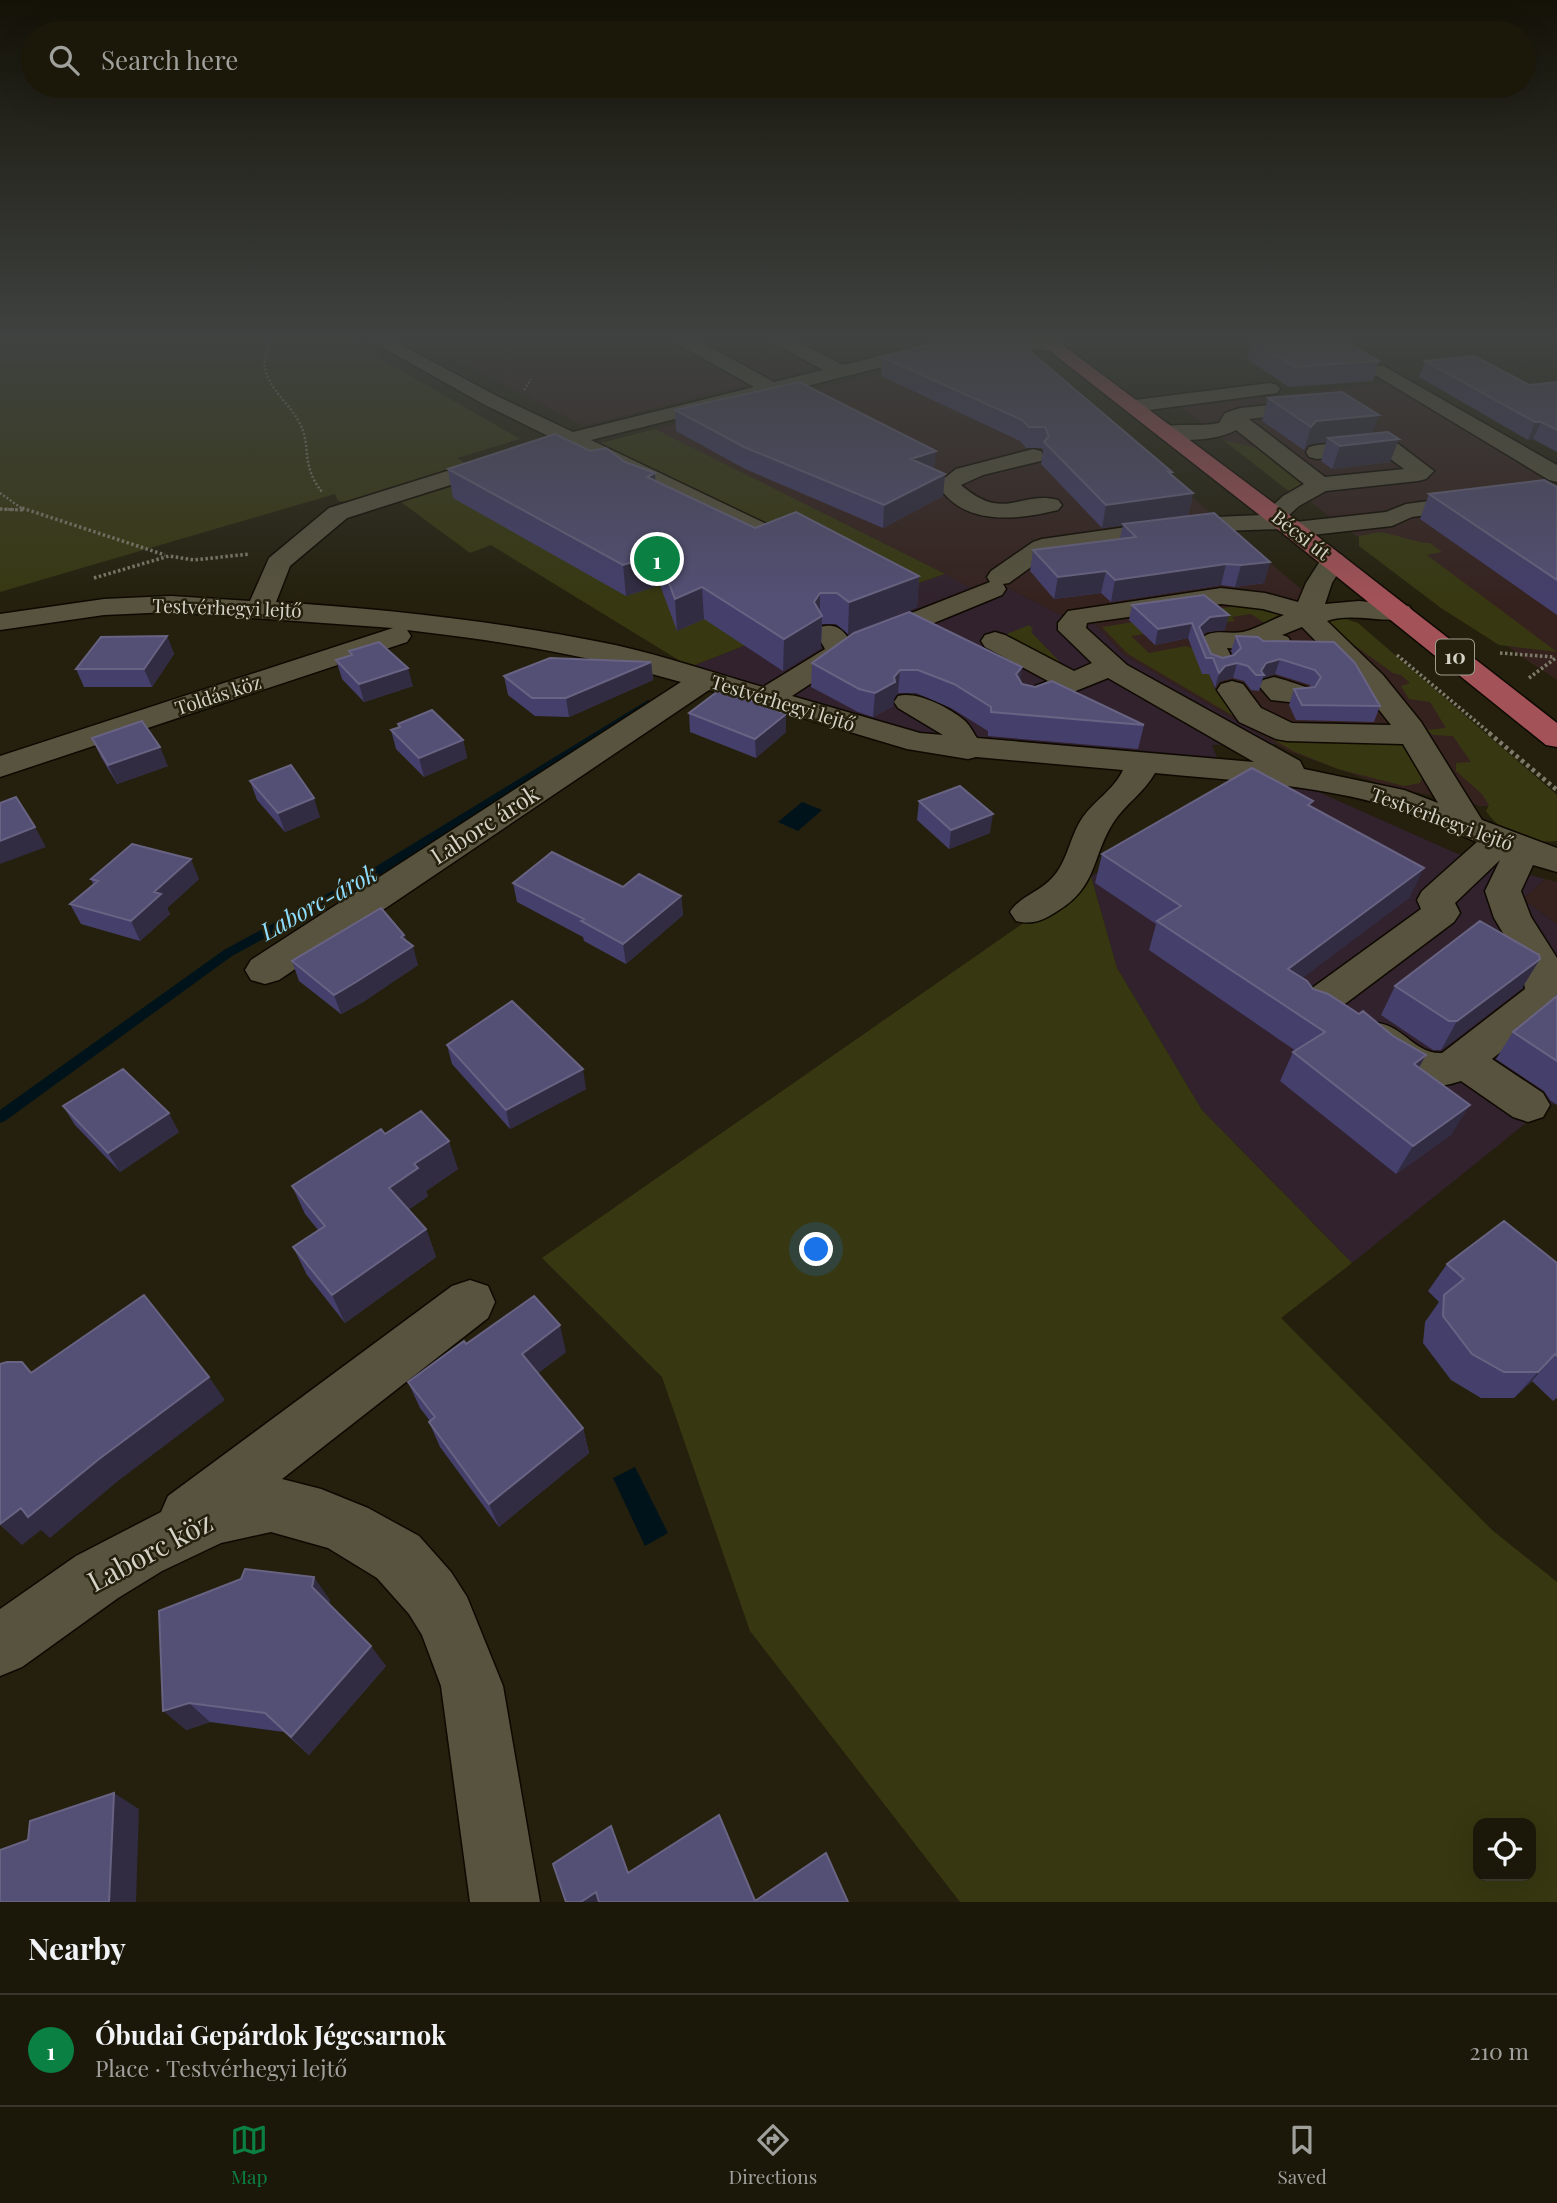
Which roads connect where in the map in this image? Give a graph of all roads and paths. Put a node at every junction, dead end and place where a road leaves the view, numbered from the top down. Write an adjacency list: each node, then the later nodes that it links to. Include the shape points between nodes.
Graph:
1 (299, 426): 21 (path, via 312,483)
2 (541, 426): 11 (street)
3 (609, 426): 11 (street)
4 (1159, 426): 9 (main road, Bécsi út / 10)
5 (1228, 426): 10 (street)
6 (1244, 426): 13 (street)
7 (1387, 426): 12 (street, via 1394,431 1383,441)
8 (1474, 426): 14 (street)
9 (1167, 432): 10 (street); 22 (main road, Bécsi út / 10)
10 (1206, 432): 13 (street)
11 (568, 439): 21 (street); 23 (street)
12 (1385, 445): 13 (street, via 1313,452); 16 (street, via 1423,471)
13 (1270, 446): 16 (street)
14 (1557, 475)
15 (1032, 478): 24 (street)
16 (1320, 485): 22 (street, via 1291,501)
17 (0, 494): 20 (path)
18 (1557, 499): 22 (street, via 1532,494 1406,511 1392,519)
19 (0, 509): 20 (path)
20 (24, 510): 26 (path)
21 (338, 513): 25 (street)
22 (1284, 522): 24 (street, via 1191,525); 27 (main road, Bécsi út / 10)
23 (770, 535)
24 (1079, 541): 44 (street, via 1042,547 996,583 866,640 835,640 835,655)
25 (296, 546): 26 (path, via 194,560); 29 (street, via 278,564)
26 (169, 556): 28 (path)
27 (1333, 561): 30 (main road, Bécsi út / 10); 34 (street)
28 (87, 581)
29 (259, 607): 31 (street, Testvérhegyi lejtő, via 133,605); 32 (street, Testvérhegyi lejtő)
30 (1399, 612): 34 (street, via 1361,608); 51 (main road, Bécsi út / 10)
31 (0, 622)
32 (437, 623): 40 (street, Testvérhegyi lejtő, via 567,643); 54 (street, Toldás köz)
33 (1187, 626): 38 (street, via 1205,637)
34 (1284, 638): 38 (street); 39 (street, via 1265,601 1221,596 1078,617 1072,631); 46 (street, via 1314,624)
35 (995, 641): 41 (street)
36 (1494, 652): 37 (path)
37 (1556, 657): 42 (path, via 1525,680)
38 (1224, 664): 50 (street, via 1251,715 1287,732 1400,735)
39 (1111, 666): 41 (street); 55 (street)
40 (706, 679): 44 (street, Testvérhegyi lejtő); 59 (street, Laborc árok)
41 (1073, 682): 45 (street)
42 (1536, 688)
43 (1357, 695): 46 (street)
44 (767, 698): 52 (street, Testvérhegyi lejtő, via 918,742)
45 (1030, 699)
46 (1387, 699): 50 (street)
47 (859, 702): 49 (street, via 904,718)
48 (909, 702): 49 (street)
49 (942, 720): 52 (street, via 954,727)
50 (1410, 729): 56 (street)
51 (1557, 738)
52 (968, 749): 53 (street, Testvérhegyi lejtő)
53 (1142, 764): 55 (street, Testvérhegyi lejtő); 58 (street, via 1132,788 1095,826 1071,880)
54 (0, 767)
55 (1309, 779): 56 (street, Testvérhegyi lejtő, via 1392,797)
56 (1497, 838): 57 (street, Testvérhegyi lejtő); 60 (street, via 1479,862 1435,900 1441,913); 62 (street, via 1503,891 1512,916 1506,938 1540,959 1545,995)
57 (1557, 861)
58 (1029, 912)
59 (265, 970)
60 (1315, 1006)
61 (1365, 1029): 62 (street, via 1425,1070 1452,1068)
62 (1462, 1061): 63 (street)
63 (1528, 1105)
64 (470, 1302): 65 (street)
65 (142, 1551): 66 (street, Laborc köz); 67 (street, Laborc köz, via 216,1516 271,1504 348,1528 398,1557 446,1618 472,1686)
66 (0, 1645)
67 (505, 1902)

